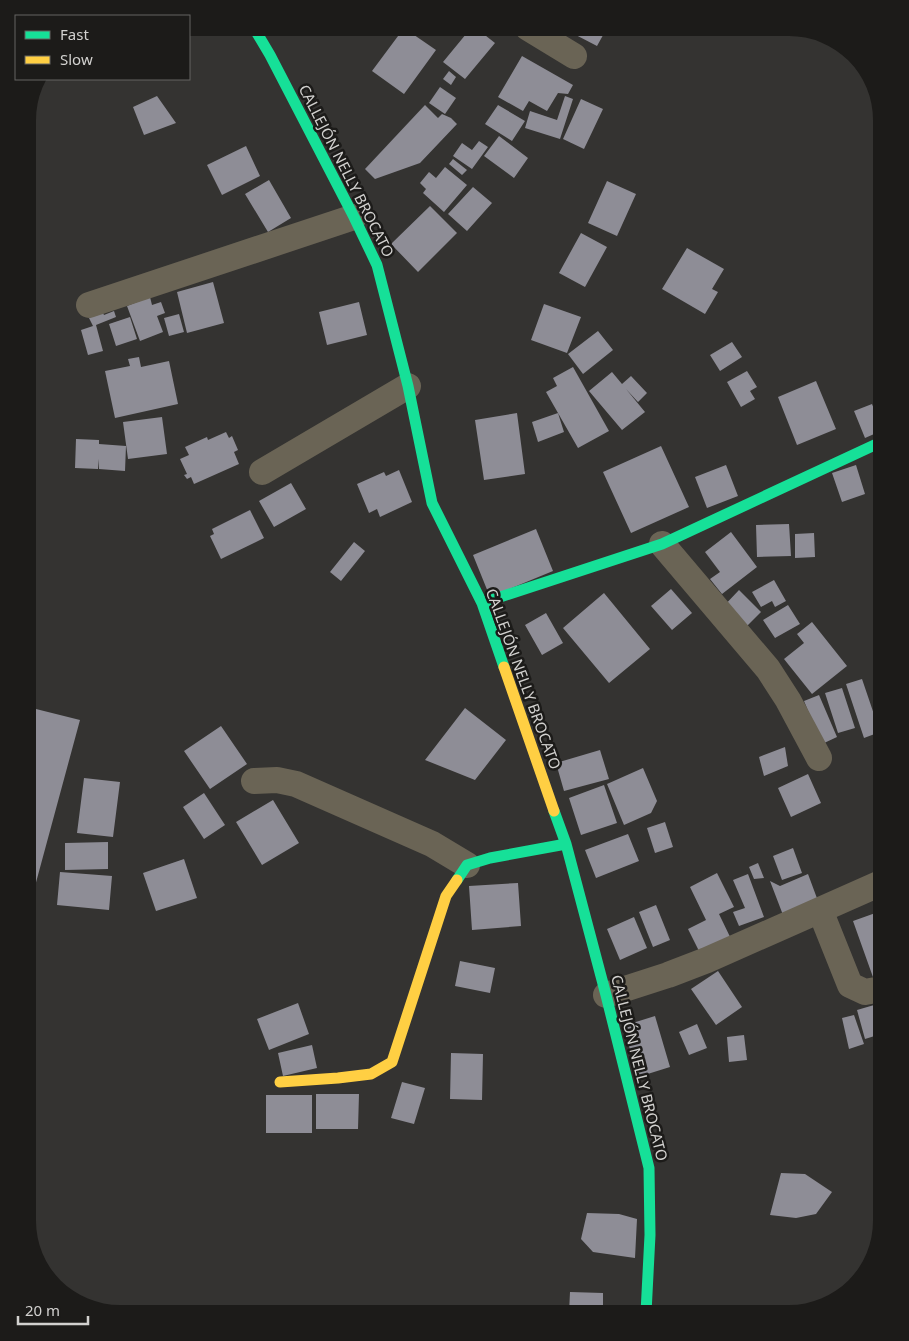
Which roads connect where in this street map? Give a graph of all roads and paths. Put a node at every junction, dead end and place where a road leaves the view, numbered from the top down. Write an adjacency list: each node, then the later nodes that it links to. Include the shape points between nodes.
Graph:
1 (259, 36): 4 (street, CALLEJÓN NELLY BROCATO)
2 (541, 36): 3 (street)
3 (574, 56)
4 (354, 217): 5 (street); 6 (street, CALLEJÓN NELLY BROCATO, via 377,265)
5 (89, 305)
6 (408, 386): 8 (street); 10 (street, CALLEJÓN NELLY BROCATO, via 432,503)
7 (873, 446): 9 (street)
8 (262, 472)
9 (662, 544): 10 (street); 11 (street, via 768,669)
10 (482, 603): 13 (street, CALLEJÓN NELLY BROCATO)
11 (818, 758)
12 (254, 781): 14 (street, via 277,780 296,784 432,844)
13 (566, 844): 14 (street); 18 (street, CALLEJÓN NELLY BROCATO)
14 (467, 865): 19 (street, via 446,896 392,1062 371,1074)
15 (873, 887): 16 (street)
16 (820, 910): 17 (street, via 850,986 865,992); 18 (street, via 707,960)
17 (873, 991)
18 (606, 995): 20 (street, CALLEJÓN NELLY BROCATO, via 649,1168)
19 (280, 1082)
20 (646, 1305)

